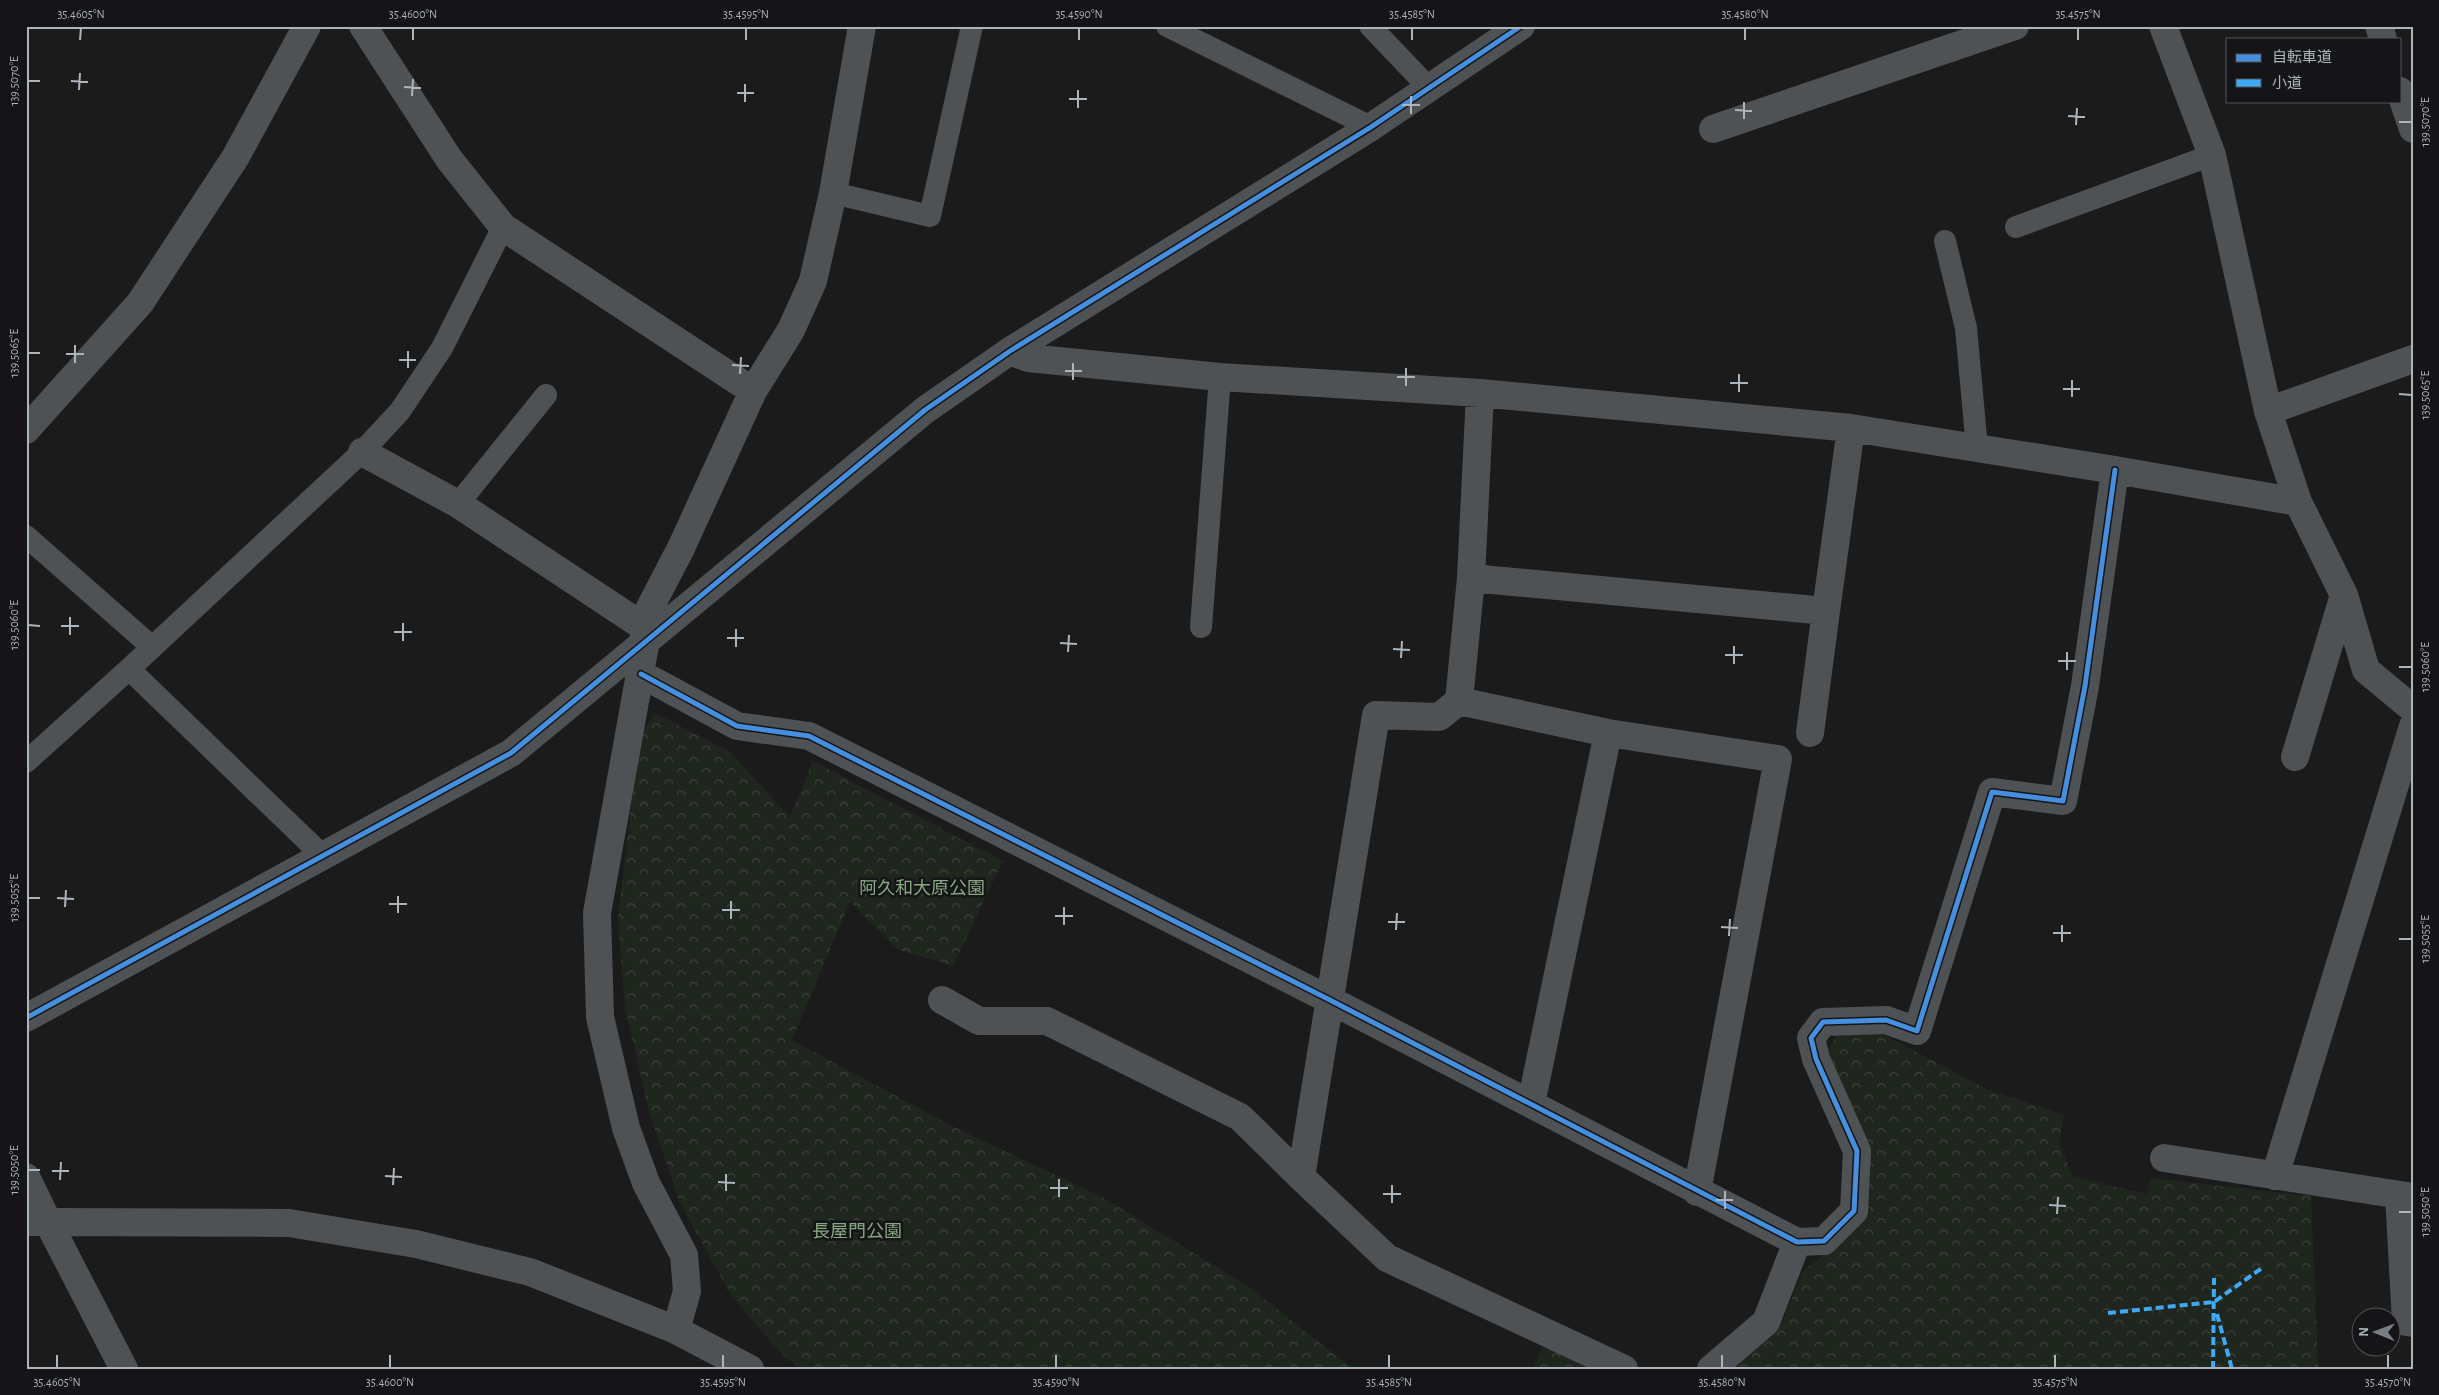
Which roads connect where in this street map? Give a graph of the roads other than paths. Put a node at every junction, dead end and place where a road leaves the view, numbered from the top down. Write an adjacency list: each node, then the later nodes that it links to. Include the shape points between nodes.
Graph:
1 (307, 26): 30 (street, via 235,158 140,303)
2 (363, 26): 20 (street, via 449,159)
3 (862, 26): 18 (street)
4 (972, 26): 18 (lane, via 930,216)
5 (1167, 26): 14 (lane)
6 (1370, 26): 12 (lane)
7 (1521, 26): 12 (street)
8 (2015, 26): 15 (street)
9 (2163, 26): 17 (street)
10 (2379, 26): 11 (street)
11 (2383, 38)
12 (1430, 89): 14 (street)
13 (2402, 97): 16 (street)
14 (1371, 127): 22 (street)
15 (1713, 129)
16 (2413, 130)
17 (2212, 155): 19 (lane); 28 (street)
18 (833, 193): 25 (street, via 813,281 791,330)
19 (2016, 226)
20 (503, 227): 25 (street); 32 (lane, via 442,348 400,411)
21 (1945, 240): 31 (lane, via 1966,328)
22 (1010, 351): 24 (street, via 1028,358); 41 (street, via 926,410)
23 (2413, 359): 28 (street)
24 (1220, 377): 26 (street); 40 (lane)
25 (753, 391): 41 (street)
26 (1480, 393): 29 (street); 37 (street)
27 (546, 395): 35 (lane)
28 (2268, 411): 34 (street)
29 (1851, 428): 31 (street); 39 (street)
30 (26, 430)
31 (1978, 448): 33 (street)
32 (362, 452): 35 (street); 42 (lane)
33 (2115, 470): 34 (street); 64 (street, via 2085,686 2063,801 1992,792 1917,1030 1886,1020 1823,1022 1811,1038 1816,1059 1857,1151 1854,1211 1824,1241)
34 (2298, 502): 38 (street)
35 (458, 504): 41 (street)
36 (26, 536): 42 (lane)
37 (1471, 578): 39 (street); 45 (street)
38 (2344, 594): 46 (street, via 2366,670); 50 (street)
39 (1826, 611): 49 (street)
40 (1201, 627)
41 (644, 632): 44 (street); 52 (street, via 511,753)
42 (152, 647): 43 (lane)
43 (129, 669): 51 (lane); 52 (lane)
44 (641, 674): 53 (street, via 737,726 809,736); 66 (street, via 597,913 600,1017 626,1128 646,1183 684,1255 687,1291)
45 (1459, 700): 48 (street); 53 (street, via 1439,716 1376,716)
46 (2413, 709)
47 (2413, 726): 58 (street)
48 (1608, 733): 56 (street); 61 (street, via 1778,759)
49 (1810, 733)
50 (2295, 757)
51 (26, 762)
52 (323, 856): 55 (street)
53 (1328, 999): 56 (street); 60 (street)
54 (942, 1000): 60 (street, via 979,1021 1047,1021 1240,1117)
55 (26, 1018)
56 (1531, 1104): 61 (street)
57 (2164, 1158): 58 (street)
58 (2275, 1176): 62 (street)
59 (26, 1177): 63 (street)
60 (1301, 1177): 69 (street, via 1387,1258)
61 (1697, 1192): 64 (street)
62 (2406, 1196): 65 (street, via 2406,1322)
63 (37, 1222): 66 (street, via 289,1223 416,1244 530,1272); 67 (street)
64 (1797, 1242): 70 (street, via 1766,1322)
65 (2413, 1323)
66 (676, 1330): 68 (street)
67 (124, 1369)
68 (750, 1369)
69 (1624, 1369)
70 (1711, 1369)

